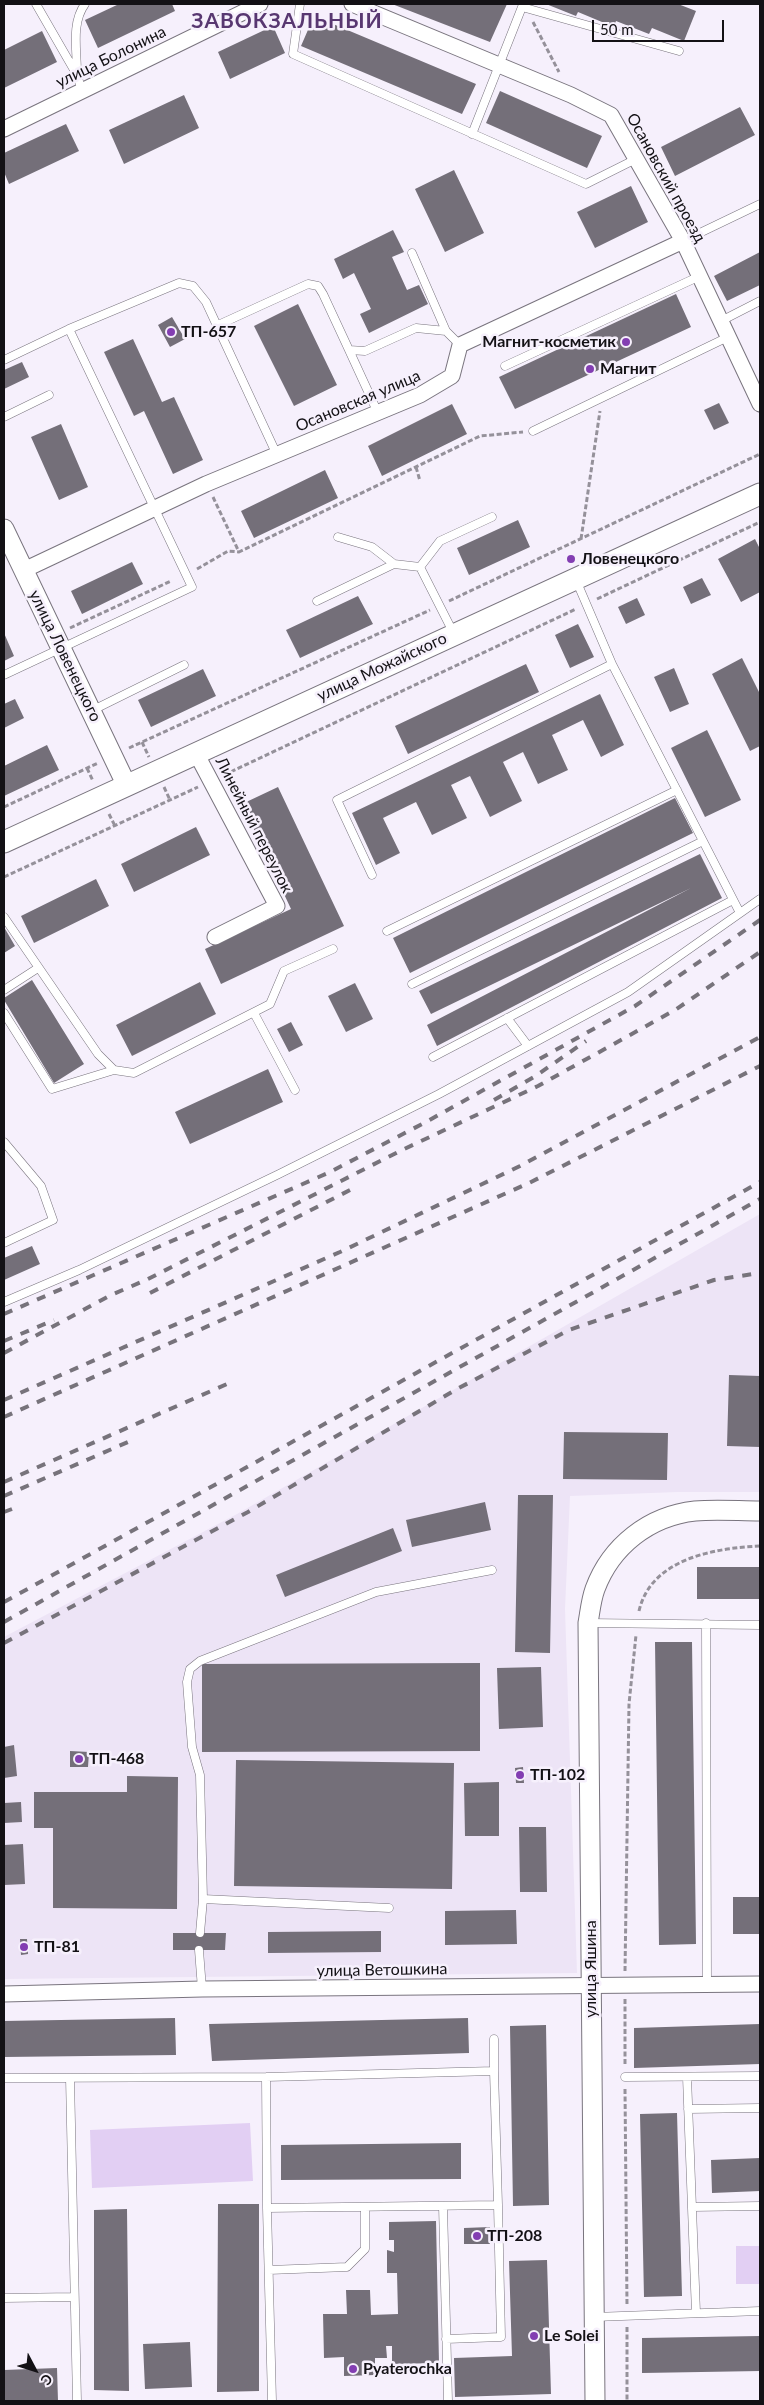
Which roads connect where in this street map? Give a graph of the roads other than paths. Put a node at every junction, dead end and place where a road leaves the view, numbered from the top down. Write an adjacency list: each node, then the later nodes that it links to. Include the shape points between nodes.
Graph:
1 (85, 4): 9 (lane, via 78,13 76,26)
2 (260, 4): 6 (street, улица Болонина)
3 (300, 4): 12 (lane, via 293,54)
4 (352, 4): 8 (street, Осановский проезд)
5 (38, 6): 9 (lane)
6 (241, 8): 10 (street, улица Болонина)
7 (679, 51): 8 (lane, via 522,7)
8 (499, 65): 12 (lane); 13 (street, Осановский проезд, via 611,115)
9 (77, 75): 10 (lane)
10 (82, 91): 11 (street, улица Болонина)
11 (4, 130)
12 (472, 134): 13 (lane, via 586,184)
13 (636, 159): 15 (street, Осановский проезд)
14 (760, 204): 15 (lane)
15 (683, 241): 17 (street, Осановский проезд); 24 (street)
16 (412, 252): 22 (lane)
17 (700, 276): 19 (street, Осановский проезд); 27 (lane)
18 (760, 301): 19 (lane)
19 (721, 321): 23 (street, Осановский проезд)
20 (216, 326): 21 (lane, via 206,302 193,286 179,283); 25 (lane, via 308,284 318,286 324,294); 33 (lane)
21 (69, 329): 26 (lane); 35 (lane)
22 (446, 331): 24 (lane); 25 (lane, via 416,328 365,350)
23 (728, 337): 29 (street, Осановский проезд); 32 (lane)
24 (460, 345): 30 (street, Осановская улица, via 452,376 420,395)
25 (349, 350): 30 (lane)
26 (4, 360)
27 (505, 366)
28 (49, 395): 31 (lane)
29 (760, 404)
30 (378, 413): 33 (street, Осановская улица)
31 (4, 417)
32 (533, 431)
33 (277, 454): 35 (street, Осановская улица)
34 (760, 495): 42 (main road, улица Можайского)
35 (154, 509): 41 (street, Осановская улица); 45 (lane, via 192,587)
36 (492, 517): 40 (lane, via 440,541)
37 (4, 529): 41 (street, улица Ловенецкого)
38 (338, 537): 39 (lane, via 372,547)
39 (394, 564): 40 (lane); 43 (lane)
40 (420, 567): 44 (lane)
41 (24, 570): 45 (street, улица Ловенецкого)
42 (575, 579): 44 (main road, улица Можайского); 46 (lane)
43 (317, 601)
44 (454, 634): 50 (main road, улица Можайского)
45 (58, 642): 48 (lane); 49 (street, улица Ловенецкого)
46 (612, 664): 52 (lane); 55 (lane, via 337,800)
47 (184, 665): 49 (lane)
48 (4, 675)
49 (91, 711): 51 (street, улица Ловенецкого)
50 (196, 753): 51 (main road, улица Можайского); 61 (street, Линейный переулок, via 277,906)
51 (126, 784): 54 (main road, улица Можайского)
52 (677, 790): 53 (lane); 60 (lane)
53 (703, 841): 57 (lane); 64 (lane)
54 (4, 842)
55 (372, 875)
56 (760, 899): 58 (lane)
57 (733, 900): 58 (lane); 68 (lane)
58 (740, 913): 69 (lane, via 628,992)
59 (4, 917): 63 (lane)
60 (387, 930)
61 (215, 937)
62 (333, 949): 67 (lane, via 284,971 270,1004)
63 (38, 968): 65 (lane); 71 (lane, via 98,1054)
64 (412, 984)
65 (4, 990)
66 (4, 1013): 71 (lane, via 52,1089)
67 (254, 1013): 71 (lane, via 134,1073); 72 (lane)
68 (507, 1018): 69 (lane); 70 (lane)
69 (528, 1046): 75 (lane, via 279,1174 79,1270)
70 (433, 1057)
71 (114, 1070)
72 (294, 1090)
73 (4, 1142): 74 (lane, via 41,1186 53,1220)
74 (4, 1243)
75 (4, 1302)
76 (760, 1511): 78 (street, улица Яшина, via 696,1511 669,1516 644,1528 622,1545 605,1566 594,1591)
77 (492, 1570): 81 (lane, via 376,1592 200,1661 190,1669 187,1682 192,1747 200,1775)
78 (588, 1623): 79 (lane); 87 (street, улица Яшина)
79 (706, 1623): 80 (lane); 85 (lane)
80 (760, 1625)
81 (203, 1899): 82 (lane); 83 (lane)
82 (389, 1908)
83 (200, 1933)
84 (199, 1950): 88 (lane)
85 (708, 1984): 86 (street, улица Ветошкина); 87 (street, улица Ветошкина)
86 (760, 1984)
87 (591, 1985): 88 (street, улица Ветошкина); 111 (street, улица Яшина)
88 (202, 1989): 89 (street, улица Ветошкина)
89 (4, 1994)
90 (494, 2039): 91 (lane)
91 (494, 2071): 93 (lane); 101 (lane)
92 (760, 2076): 95 (lane)
93 (266, 2077): 97 (lane); 105 (lane)
94 (625, 2077): 95 (lane)
95 (687, 2077): 99 (lane)
96 (4, 2078): 97 (lane)
97 (70, 2078): 108 (lane)
98 (760, 2108): 99 (lane)
99 (688, 2109): 104 (lane)
100 (443, 2206): 101 (lane); 103 (lane); 112 (lane)
101 (498, 2206): 112 (lane, via 501,2337)
102 (760, 2206): 104 (lane)
103 (365, 2207): 105 (lane); 106 (lane, via 365,2249 347,2267)
104 (692, 2207): 110 (lane)
105 (267, 2208): 106 (lane)
106 (269, 2270): 114 (lane)
107 (4, 2298): 108 (lane)
108 (74, 2298): 113 (lane)
109 (760, 2311): 110 (lane)
110 (696, 2313): 111 (lane)
111 (594, 2317): 116 (street, улица Яшина)
112 (446, 2339): 115 (lane)
113 (77, 2401)
114 (272, 2401)
115 (448, 2401)
116 (595, 2401)

